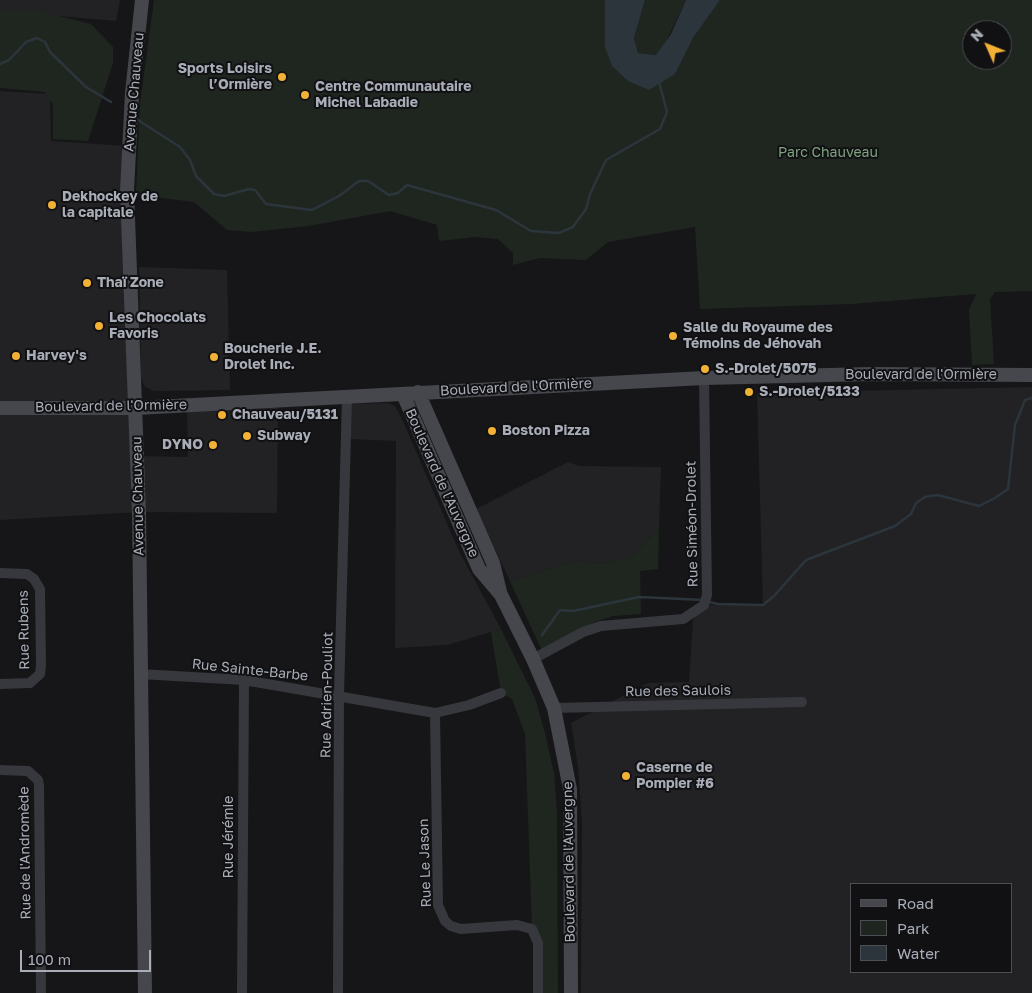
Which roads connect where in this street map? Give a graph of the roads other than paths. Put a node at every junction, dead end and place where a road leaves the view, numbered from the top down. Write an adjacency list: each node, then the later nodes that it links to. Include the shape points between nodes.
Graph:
1 (142, 0): 8 (main road, Avenue Chauveau, via 127,191)
2 (1032, 376): 3 (main road, Boulevard de l'Ormière, via 870,374)
3 (704, 378): 4 (main road, Boulevard de l'Ormière); 11 (street, Rue Siméon-Drolet, via 706,600 683,619 601,626)
4 (418, 392): 5 (main road, Boulevard de l'Ormière); 10 (main road, Boulevard de l'Auvergne, via 493,563)
5 (402, 394): 6 (main road, Boulevard de l'Ormière); 10 (main road, Boulevard de l'Auvergne, via 479,569)
6 (347, 397): 8 (main road, Boulevard de l'Ormière); 16 (street, Rue Adrien-Pouliot)
7 (0, 408): 8 (main road, Boulevard de l'Ormière)
8 (136, 408): 12 (main road, Avenue Chauveau)
9 (0, 573): 14 (street, Rue Rubens, via 27,574 34,578 40,589 41,665 37,680)
10 (501, 595): 11 (main road, Boulevard de l'Auvergne)
11 (533, 659): 18 (main road, Boulevard de l'Auvergne)
12 (140, 674): 13 (street, Rue Sainte-Barbe); 22 (main road, Avenue Chauveau)
13 (244, 680): 16 (street, Rue Sainte-Barbe); 23 (street, Rue Jérémie)
14 (0, 684)
15 (501, 693): 19 (street, Rue Sainte-Barbe)
16 (340, 695): 19 (street, Rue Sainte-Barbe); 24 (street, Rue Adrien-Pouliot)
17 (802, 702): 18 (street, Rue des Saulois)
18 (554, 708): 26 (main road, Boulevard de l'Auvergne, via 570,790)
19 (435, 713): 25 (street, Rue Le Jason, via 438,905 445,921 461,929 517,925 532,929 538,943)
20 (0, 770): 21 (street, Rue de l'Andromède, via 21,769 32,774 39,785)
21 (41, 993)
22 (145, 993)
23 (242, 993)
24 (338, 993)
25 (538, 993)
26 (571, 993)

